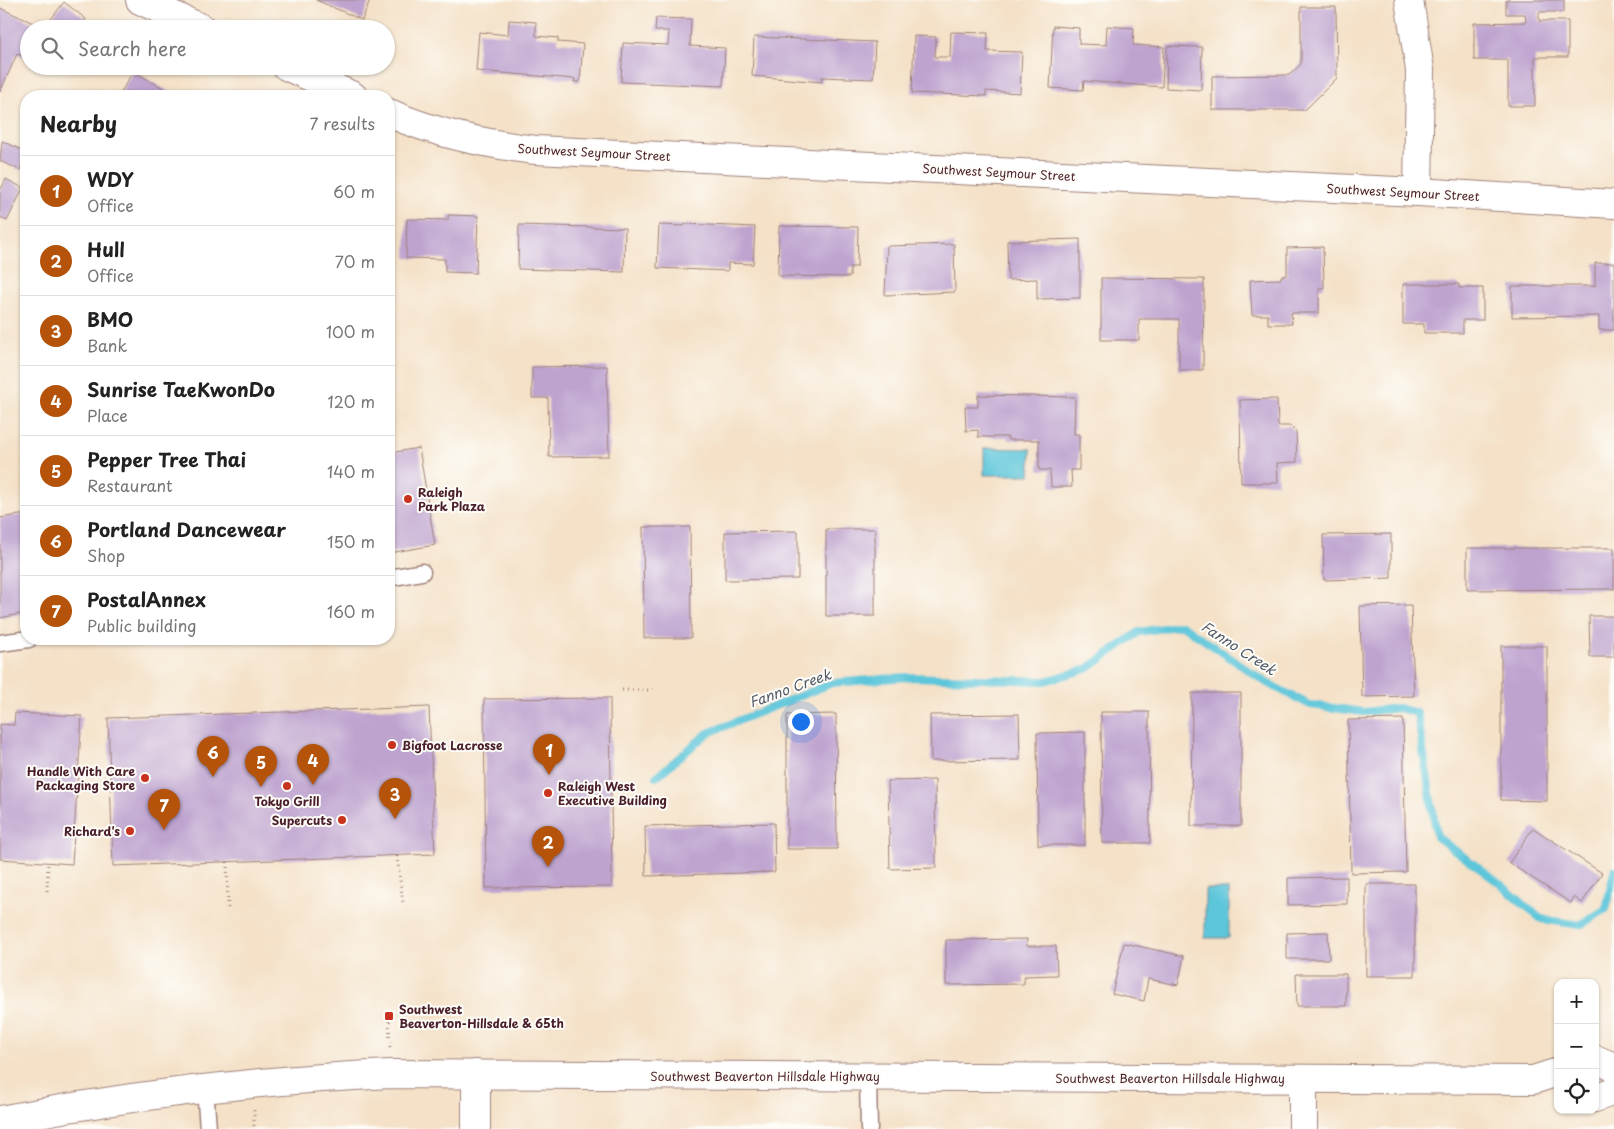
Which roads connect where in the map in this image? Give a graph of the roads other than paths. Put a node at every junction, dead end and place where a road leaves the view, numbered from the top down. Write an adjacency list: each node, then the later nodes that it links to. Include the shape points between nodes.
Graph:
1 (140, 0): 3 (street)
2 (1409, 0): 7 (street, via 1420,70)
3 (184, 20)
4 (306, 75): 5 (street)
5 (340, 90)
6 (395, 116): 7 (street, Southwest Seymour Street, via 461,138 536,150)
7 (1418, 192): 8 (street, Southwest Seymour Street)
8 (1614, 204)
9 (422, 572): 10 (lane)
10 (395, 577)
11 (20, 640): 12 (lane)
12 (0, 643)
13 (1599, 1061): 14 (street)
14 (1614, 1068)
15 (476, 1074): 16 (street, Southwest Beaverton Hillsdale Highway); 19 (street, Southwest Beaverton Hillsdale Highway, via 327,1077); 25 (street)
16 (868, 1076): 18 (street, Southwest Beaverton Hillsdale Highway); 26 (lane)
17 (1546, 1076): 18 (street, Southwest Beaverton Hillsdale Highway); 20 (street, Southwest Beaverton Hillsdale Highway)
18 (1303, 1079): 27 (street)
19 (205, 1088): 23 (street, Southwest Beaverton Hillsdale Highway, via 64,1107); 24 (lane)
20 (1554, 1088)
21 (1614, 1091): 22 (street)
22 (1599, 1097)
23 (0, 1120)
24 (208, 1129)
25 (476, 1129)
26 (869, 1129)
27 (1303, 1129)

